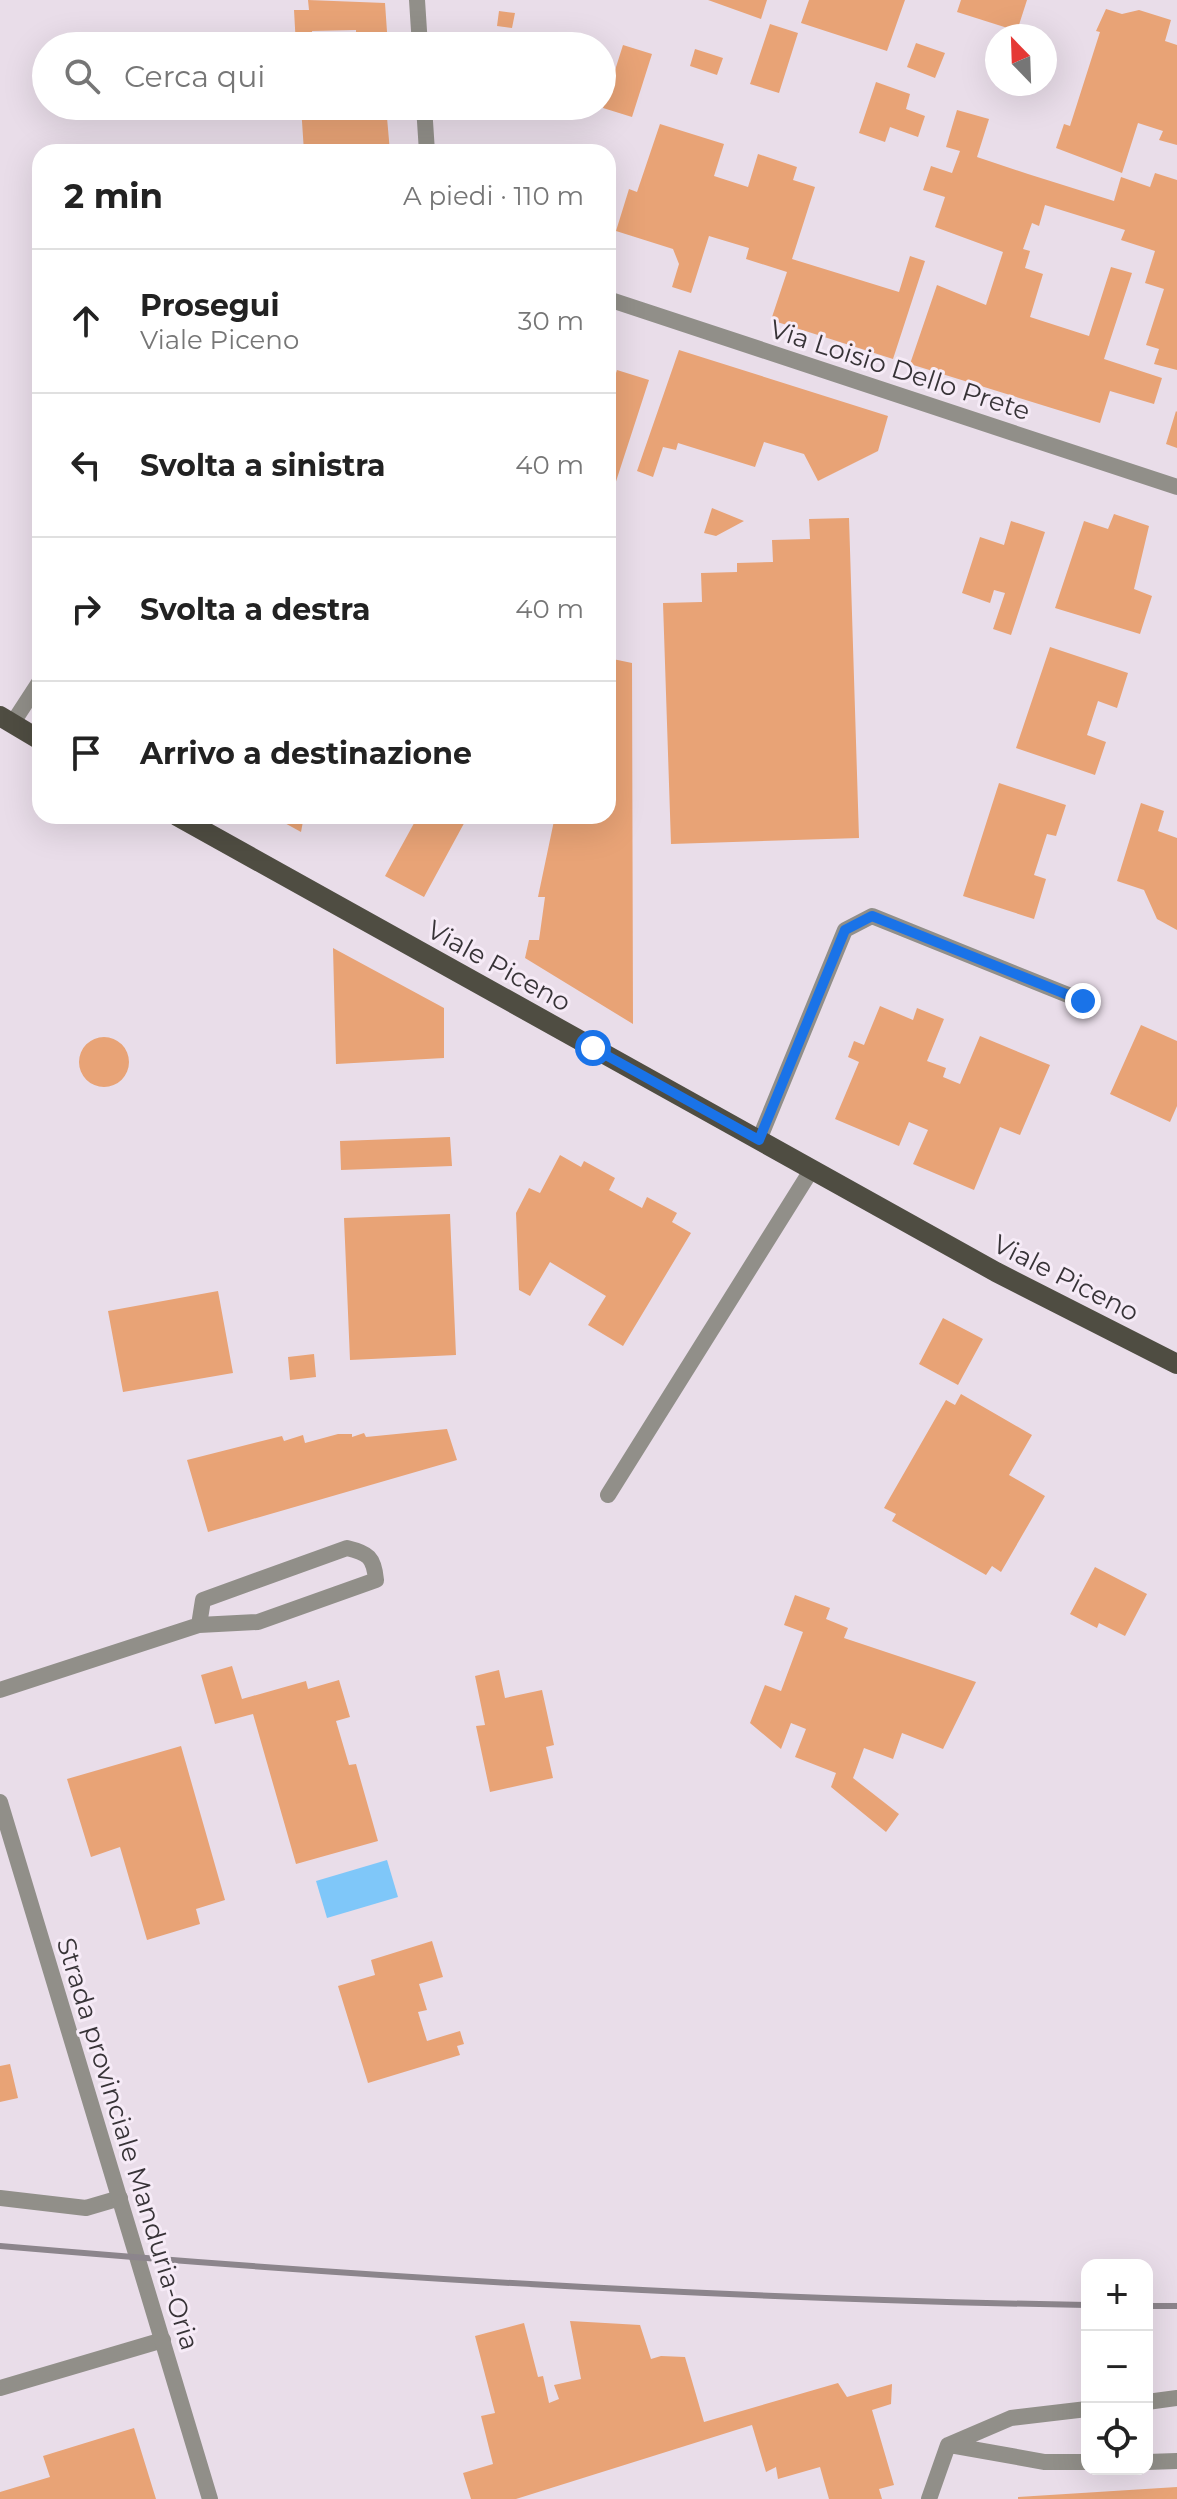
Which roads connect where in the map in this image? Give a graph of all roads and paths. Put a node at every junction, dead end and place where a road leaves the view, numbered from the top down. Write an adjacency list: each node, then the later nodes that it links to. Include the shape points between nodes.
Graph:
1 (417, 0): 2 (street)
2 (419, 32)
3 (425, 120): 4 (street)
4 (426, 144)
5 (616, 302): 6 (street, Via Loisio Dello Prete)
6 (1177, 487)
7 (32, 690): 8 (street)
8 (6, 720): 9 (main road)
9 (32, 735)
10 (191, 824): 12 (main road, Viale Piceno)
11 (1083, 1001): 12 (street, via 872,916 845,930)
12 (759, 1140): 13 (main road, Viale Piceno)
13 (812, 1169): 14 (main road, Viale Piceno, via 996,1272); 15 (street)
14 (1177, 1364)
15 (608, 1495)
16 (199, 1625): 16 (street, via 258,1622 376,1580 374,1562 367,1553 347,1548 203,1600); 17 (street)
17 (0, 1690)
18 (0, 1802): 20 (street, Strada provinciale Manduria-Oria)
19 (0, 2198): 20 (street, via 86,2208)
20 (120, 2198): 21 (street, Strada provinciale Manduria-Oria)
21 (163, 2340): 22 (street); 30 (street, Strada provinciale Manduria-Oria)
22 (0, 2388)
23 (1177, 2398): 24 (street)
24 (1153, 2401)
25 (1081, 2410): 26 (street, via 1011,2418)
26 (948, 2445): 28 (street, via 1045,2462); 31 (street)
27 (1177, 2461): 29 (street)
28 (1081, 2462)
29 (1153, 2462)
30 (210, 2499)
31 (929, 2499)

